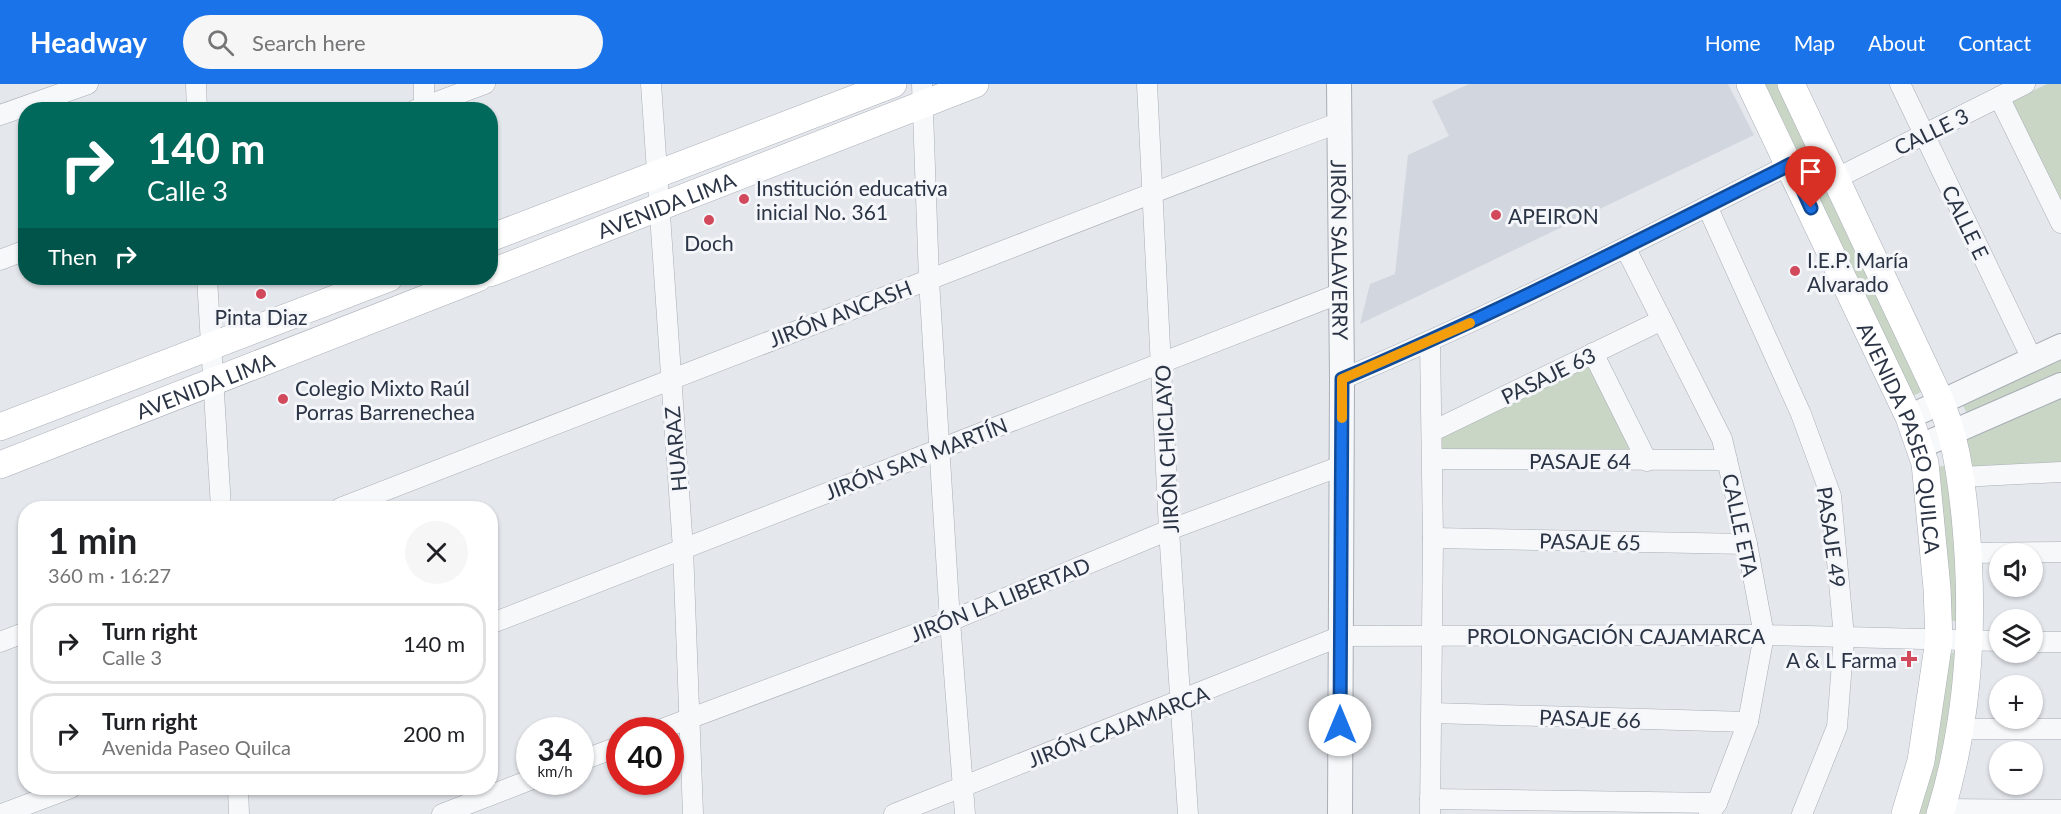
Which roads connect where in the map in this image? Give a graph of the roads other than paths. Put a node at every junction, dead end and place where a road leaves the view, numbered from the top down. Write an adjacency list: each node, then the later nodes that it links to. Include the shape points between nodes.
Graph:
1 (88, 84): 16 (street)
2 (196, 84): 17 (street)
3 (424, 84): 18 (street)
4 (485, 84): 19 (street)
5 (651, 84): 25 (street, HUARAZ)
6 (893, 84): 25 (main road, AVENIDA LIMA)
7 (975, 84): 14 (main road, AVENIDA LIMA)
8 (1147, 84): 27 (street, JIRÓN CHICLAYO)
9 (1339, 84): 22 (street, JIRÓN SALAVERRY)
10 (1750, 84): 24 (main road, AVENIDA PASEO QUILCA)
11 (1791, 84): 26 (main road, AVENIDA PASEO QUILCA)
12 (1900, 84): 23 (street, CALLE E)
13 (2025, 84): 15 (street, CALLE 3)
14 (923, 94): 29 (main road, AVENIDA LIMA); 36 (street)
15 (1999, 97): 23 (street, CALLE 3); 30 (street)
16 (37, 102)
17 (197, 102)
18 (420, 102)
19 (436, 102)
20 (18, 109): 21 (street)
21 (0, 115)
22 (1341, 122): 27 (street, JIRÓN ANCASH); 40 (street, JIRÓN SALAVERRY)
23 (1923, 134): 26 (street, CALLE 3); 46 (street, CALLE E)
24 (1791, 164): 28 (street); 53 (main road, AVENIDA PASEO QUILCA)
25 (657, 175): 29 (street, HUARAZ); 31 (main road, AVENIDA LIMA)
26 (1837, 178): 52 (main road, AVENIDA PASEO QUILCA)
27 (1152, 191): 36 (street, JIRÓN ANCASH); 47 (street, JIRÓN CHICLAYO)
28 (1707, 206): 32 (street); 80 (street, PASAJE 49, via 1801,414 1832,496)
29 (660, 207): 35 (main road, AVENIDA LIMA); 48 (street, HUARAZ)
30 (2061, 223)
31 (498, 235)
32 (1626, 249): 41 (street, CALLE ETA); 42 (street)
33 (18, 253): 34 (street)
34 (0, 260)
35 (498, 270)
36 (929, 280): 48 (street, JIRÓN ANCASH); 58 (street)
37 (207, 285): 43 (street)
38 (370, 285): 43 (main road, AVENIDA LIMA)
39 (460, 285): 50 (main road, AVENIDA LIMA)
40 (1341, 293): 47 (street, JIRÓN SAN MARTÍN); 49 (street, JIRÓN SALAVERRY)
41 (1662, 320): 45 (street, PASAJE 63); 60 (street, CALLE ETA, via 1722,439)
42 (1430, 342): 49 (street); 55 (street)
43 (211, 345): 50 (street); 54 (main road, AVENIDA LIMA)
44 (2061, 346): 46 (street)
45 (1593, 353): 55 (street, PASAJE 63); 61 (street)
46 (2032, 359): 52 (street)
47 (1162, 363): 58 (street, JIRÓN SAN MARTÍN); 68 (street, JIRÓN CHICLAYO)
48 (670, 377): 67 (street, JIRÓN ANCASH); 71 (street, HUARAZ)
49 (1342, 379): 63 (street, JIRÓN SALAVERRY)
50 (213, 381): 62 (main road, AVENIDA LIMA); 66 (street)
51 (2061, 385): 56 (street)
52 (1942, 402): 53 (street); 56 (main road, AVENIDA PASEO QUILCA)
53 (1910, 417): 57 (main road, AVENIDA PASEO QUILCA)
54 (0, 427)
55 (1433, 431): 59 (street)
56 (1954, 434): 57 (street); 65 (main road, AVENIDA PASEO QUILCA)
57 (1921, 447): 81 (main road, AVENIDA PASEO QUILCA)
58 (941, 448): 71 (street, JIRÓN SAN MARTÍN); 75 (street)
59 (1433, 459): 61 (street, PASAJE 64); 69 (street)
60 (1727, 460): 61 (street, PASAJE 64); 70 (street, CALLE ETA)
61 (1647, 461)
62 (0, 465)
63 (1341, 466): 68 (street, JIRÓN LA LIBERTAD); 78 (street, JIRÓN SALAVERRY)
64 (2061, 472): 65 (street)
65 (1960, 477): 73 (main road, AVENIDA PASEO QUILCA)
66 (221, 501)
67 (358, 501)
68 (1169, 530): 75 (street, JIRÓN LA LIBERTAD); 87 (street, JIRÓN CHICLAYO)
69 (1433, 538): 70 (street, PASAJE 65); 79 (street)
70 (1747, 544): 77 (street, CALLE ETA)
71 (683, 549): 74 (street, JIRÓN SAN MARTÍN); 89 (street, HUARAZ)
72 (2061, 552): 73 (street)
73 (1968, 553): 82 (main road, AVENIDA PASEO QUILCA)
74 (498, 621)
75 (950, 621): 89 (street, JIRÓN LA LIBERTAD); 95 (street)
76 (18, 635): 84 (street)
77 (1764, 635): 79 (street, PROLONGACIÓN CAJAMARCA); 80 (street, PROLONGACIÓN CAJAMARCA); 91 (street, CALLE ETA)
78 (1341, 636): 79 (street, PROLONGACIÓN CAJAMARCA); 87 (street, JIRÓN CAJAMARCA); 111 (street, JIRÓN SALAVERRY)
79 (1433, 636): 88 (street)
80 (1844, 637): 81 (street, PROLONGACIÓN CAJAMARCA); 112 (street, PASAJE 49, via 1836,727)
81 (1939, 640): 82 (street, PROLONGACIÓN CAJAMARCA); 113 (main road, AVENIDA PASEO QUILCA, via 1921,761)
82 (1971, 640): 83 (street, PROLONGACIÓN CAJAMARCA); 92 (main road, AVENIDA PASEO QUILCA)
83 (1989, 641)
84 (0, 642)
85 (2043, 642): 86 (street)
86 (2061, 642)
87 (1182, 702): 95 (street, JIRÓN CAJAMARCA); 110 (street, JIRÓN CHICLAYO)
88 (1432, 712): 91 (street, PASAJE 66); 100 (street)
89 (689, 719): 90 (street, JIRÓN LA LIBERTAD); 107 (street, HUARAZ)
90 (684, 721)
91 (1749, 723): 101 (street, CALLE ETA)
92 (1962, 729): 93 (street); 103 (main road, AVENIDA PASEO QUILCA)
93 (2061, 729)
94 (516, 785): 96 (street)
95 (963, 787): 108 (street, JIRÓN CAJAMARCA); 109 (street)
96 (498, 792)
97 (52, 795): 104 (street)
98 (239, 795): 105 (street)
99 (491, 795): 106 (street)
100 (1430, 806): 101 (street)
101 (1713, 808)
102 (2061, 810): 103 (street)
103 (1941, 811)
104 (3, 814)
105 (240, 814)
106 (442, 814)
107 (693, 814)
108 (894, 814)
109 (965, 814)
110 (1188, 814)
111 (1340, 814)
112 (1802, 814)
113 (1905, 814)

